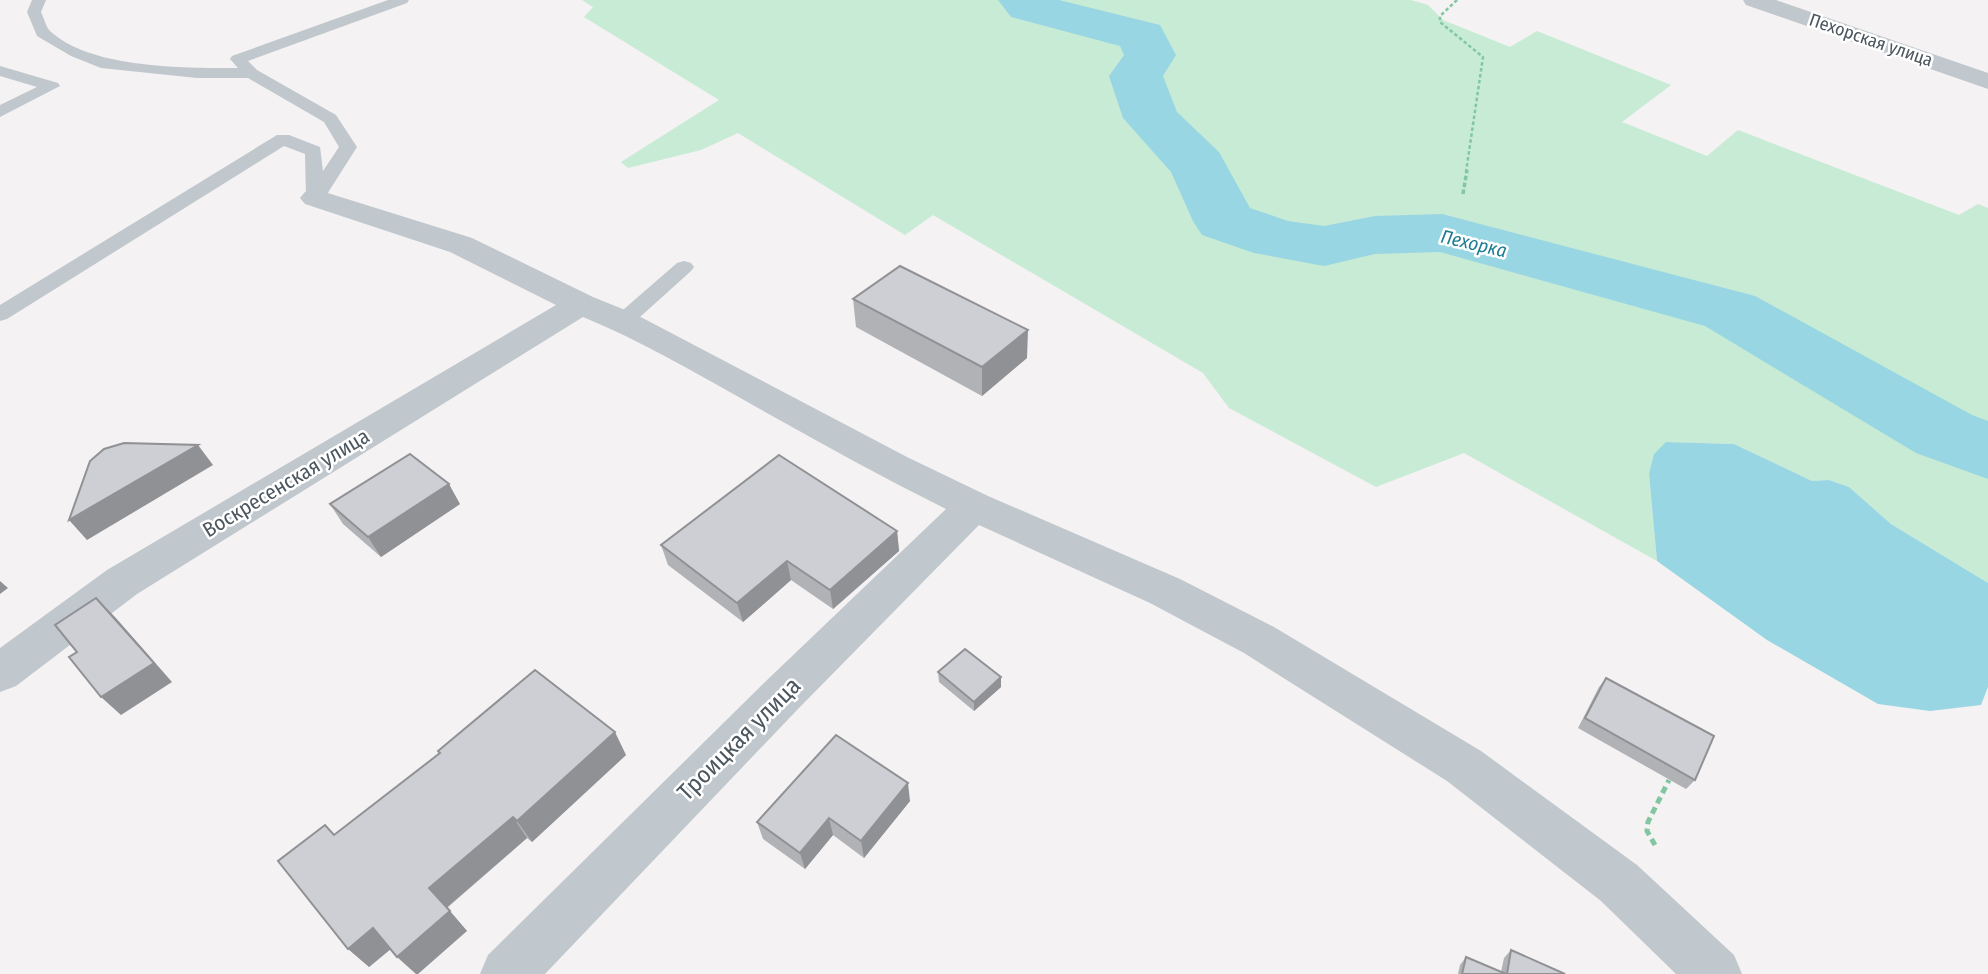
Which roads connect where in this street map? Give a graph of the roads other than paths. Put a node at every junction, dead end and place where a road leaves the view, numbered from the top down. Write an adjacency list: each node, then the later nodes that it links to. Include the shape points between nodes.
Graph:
1 (402, 0): 5 (lane, via 358,20 238,60)
2 (1754, 0): 6 (street, Пехорская улица)
3 (35, 4): 5 (lane, via 42,33 107,65)
4 (0, 71): 7 (lane, via 52,86)
5 (251, 73): 8 (lane, via 330,120 348,147)
6 (1988, 81)
7 (0, 112)
8 (315, 198): 10 (street, via 461,245); 11 (lane, via 314,151 283,139)
9 (684, 267): 12 (lane)
10 (580, 304): 12 (street); 14 (street, Воскресенская улица, via 122,582)
11 (0, 314)
12 (623, 321): 13 (street)
13 (974, 506): 15 (street, Троицкая улица); 16 (street, via 1166,591 1259,640 1464,766 1619,883)
14 (0, 673)
15 (507, 974)
16 (1715, 974)

